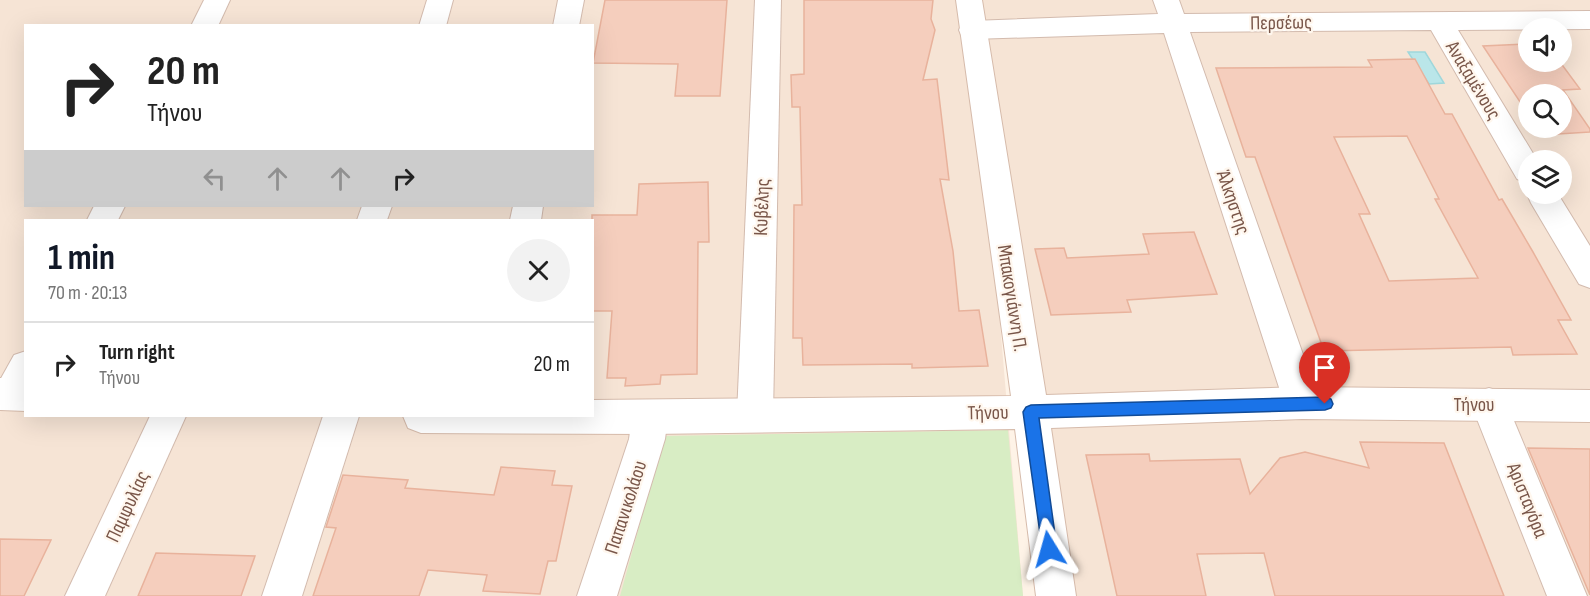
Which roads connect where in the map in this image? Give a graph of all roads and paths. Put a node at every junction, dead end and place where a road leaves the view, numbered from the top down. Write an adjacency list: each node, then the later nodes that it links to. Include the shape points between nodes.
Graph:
1 (217, 0): 9 (street)
2 (440, 0): 10 (street)
3 (571, 0): 11 (street)
4 (768, 0): 19 (street, Κυβέλης)
5 (1169, 11): 6 (street, Περσέως); 7 (street, Περσέως); 15 (street, Άλκηστης)
6 (970, 15): 18 (street, Μπακογιάννη Π.)
7 (1438, 20): 8 (street, Περσέως); 12 (street, Αναξαμένους)
8 (1590, 20)
9 (205, 24)
10 (433, 24)
11 (566, 24)
12 (1518, 154)
13 (1548, 204): 14 (street)
14 (1590, 274)
15 (1302, 404): 16 (street, Τήνου); 18 (street, Τήνου)
16 (1489, 404): 17 (street, Τήνου); 28 (street, Αρισταγόρα)
17 (1590, 406)
18 (1031, 412): 19 (street, Τήνου); 27 (street, Μπακογιάννη Π.)
19 (755, 415): 23 (street, Τήνου)
20 (168, 417): 24 (street, Παμφυλίας)
21 (341, 417): 25 (street)
22 (594, 417): 23 (street, Τήνου)
23 (650, 417): 26 (street, Παπανικολάου, via 647,439)
24 (86, 596)
25 (282, 596)
26 (597, 596)
27 (1056, 596)
28 (1567, 596)

